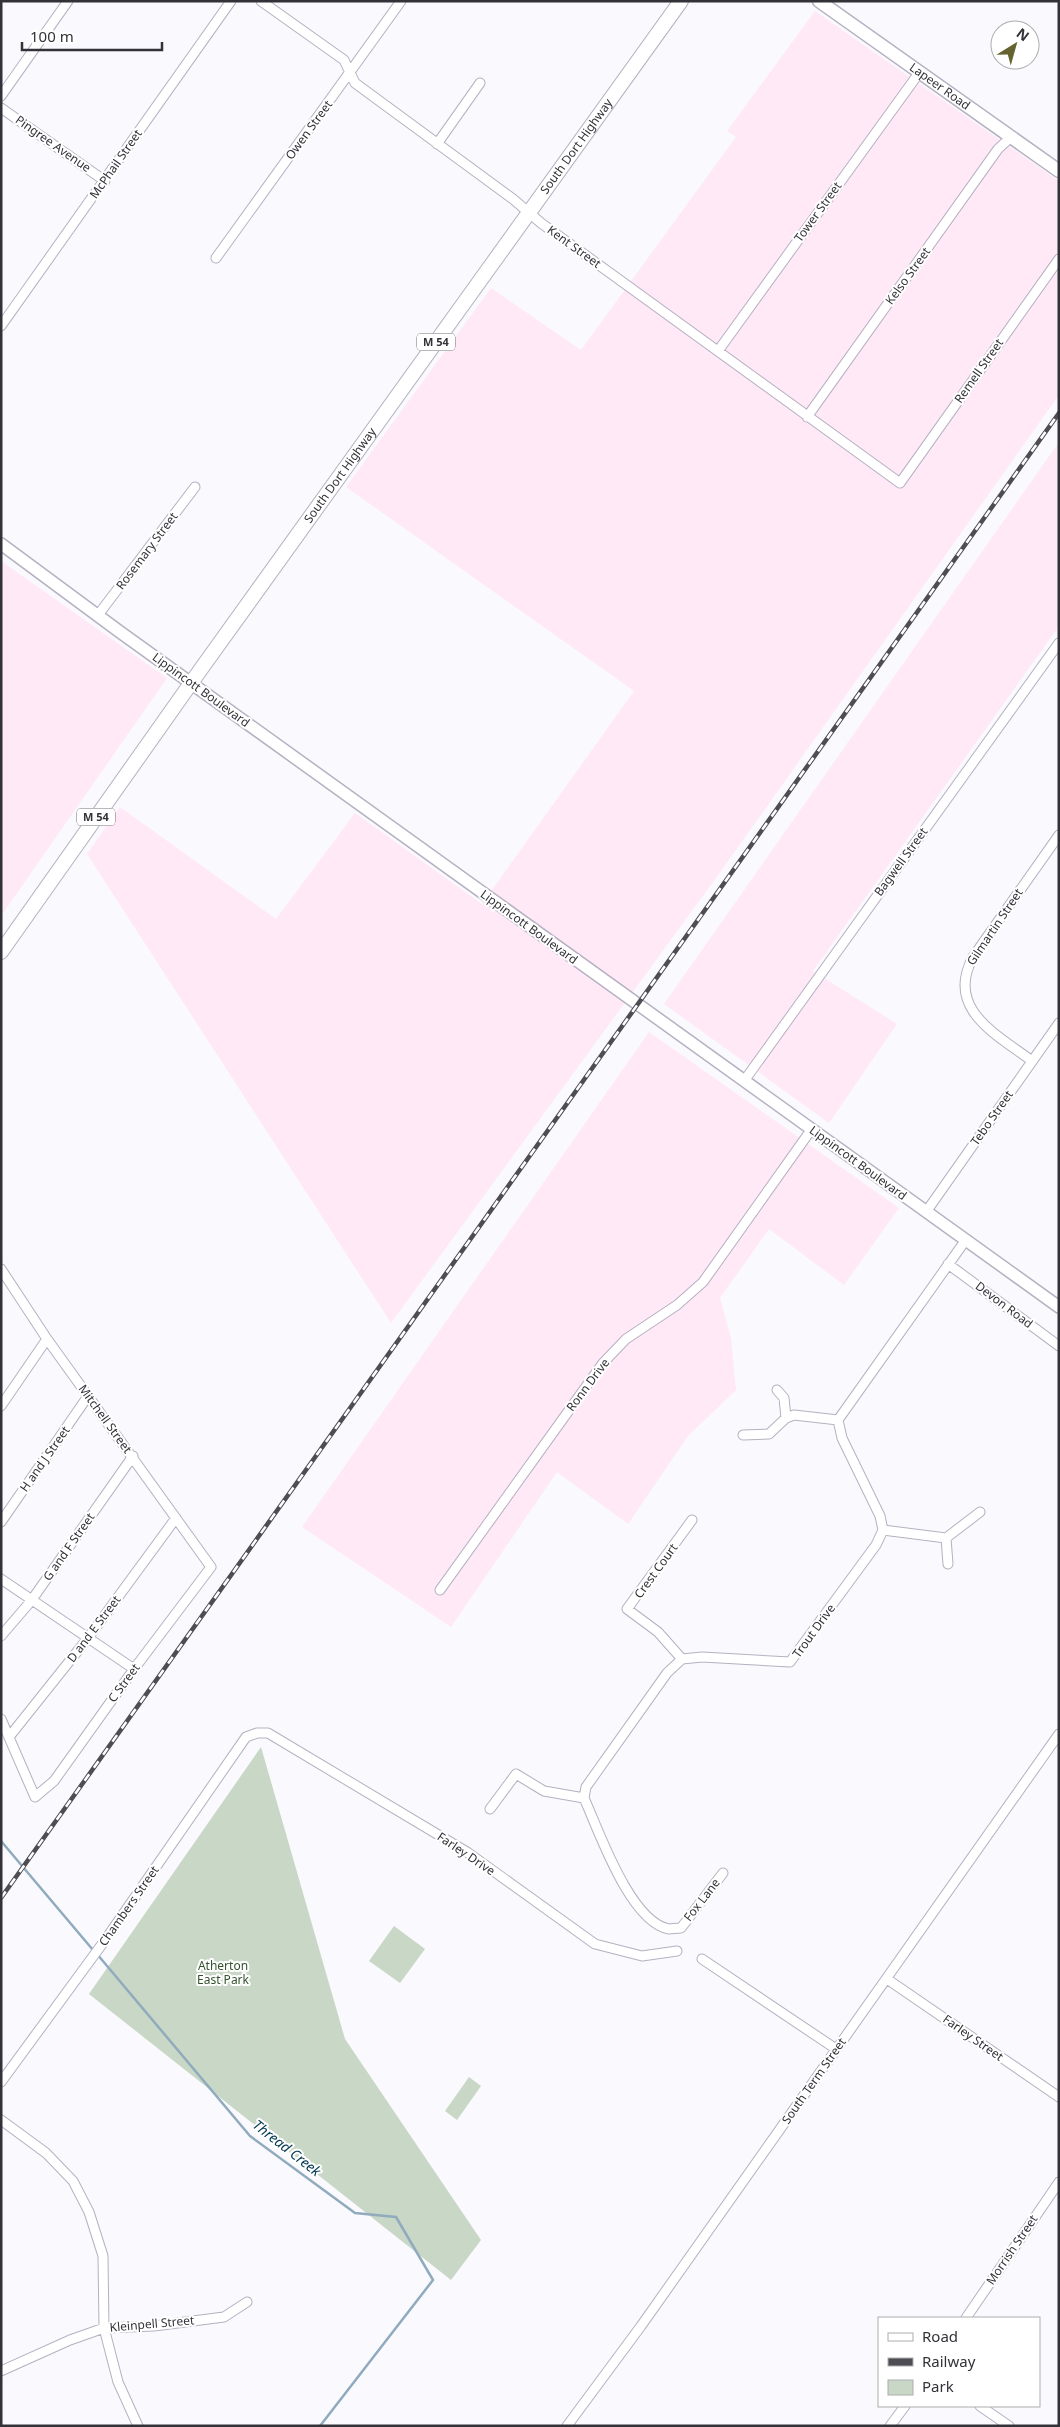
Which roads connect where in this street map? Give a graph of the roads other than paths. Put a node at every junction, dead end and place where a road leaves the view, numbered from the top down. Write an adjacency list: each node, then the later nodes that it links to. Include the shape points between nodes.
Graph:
1 (68, 1): 10 (street)
2 (231, 1): 15 (street, McPhail Street)
3 (261, 1): 7 (street, Kent Street, via 344,60)
4 (401, 1): 7 (street, Owen Street)
5 (681, 1): 16 (main road, South Dort Highway / M 54)
6 (819, 1): 8 (main road, Lapeer Road)
7 (351, 72): 13 (street, Kent Street, via 355,83); 17 (street, Owen Street)
8 (919, 72): 12 (main road, Lapeer Road); 20 (street, Tower Street)
9 (480, 83): 13 (street)
10 (1, 96)
11 (1, 108): 15 (street, Pingree Avenue)
12 (1011, 137): 14 (main road, Lapeer Road); 21 (street, Kelso Street, via 998,149)
13 (437, 144): 16 (street, Kent Street)
14 (1059, 171)
15 (104, 181): 19 (street, McPhail Street)
16 (529, 213): 20 (street, Kent Street); 27 (main road, South Dort Highway / M 54)
17 (216, 258)
18 (1059, 258): 22 (street, Remell Street)
19 (1, 326)
20 (718, 352): 21 (street, Kent Street)
21 (807, 417): 22 (street, Kent Street)
22 (900, 483)
23 (195, 487): 25 (street, Rosemary Street)
24 (1, 544): 25 (street, Lippincott Boulevard)
25 (98, 615): 27 (street, Lippincott Boulevard)
26 (1059, 643): 32 (street, Bagwell Street)
27 (191, 683): 29 (main road, South Dort Highway / M 54); 32 (street, Lippincott Boulevard)
28 (1059, 835): 31 (street, Gilmartin Street, via 965,973 964,990 973,1011 986,1027)
29 (1, 952)
30 (1059, 1023): 31 (street, Tebo Street)
31 (1032, 1062): 34 (street, Tebo Street)
32 (744, 1082): 33 (street, Lippincott Boulevard)
33 (811, 1130): 34 (street, Lippincott Boulevard); 57 (street, Ronn Drive, via 703,1282 677,1306 626,1339 603,1363)
34 (926, 1212): 35 (street, Lippincott Boulevard)
35 (965, 1241): 36 (street); 38 (street, Lippincott Boulevard)
36 (948, 1264): 40 (street, Devon Road); 45 (street)
37 (1, 1269): 39 (street, Mitchell Street)
38 (1059, 1307)
39 (47, 1339): 42 (street, Mitchell Street); 43 (street)
40 (1059, 1346)
41 (777, 1390): 44 (street, via 784,1398)
42 (88, 1396): 47 (street, Mitchell Street); 51 (street, H and J Street)
43 (1, 1406)
44 (790, 1416): 45 (street); 46 (street, via 769,1434)
45 (838, 1420): 52 (street, via 842,1438 880,1516)
46 (744, 1435)
47 (133, 1456): 49 (street, Mitchell Street); 58 (street, G and F Street)
48 (980, 1512): 53 (street)
49 (176, 1518): 55 (street, Mitchell Street); 60 (street, D and E Street)
50 (692, 1520): 61 (street, Crest Court, via 627,1609 658,1632)
51 (1, 1522)
52 (883, 1530): 53 (street); 61 (street, Trout Drive, via 876,1545 790,1662 702,1657)
53 (946, 1538): 54 (street)
54 (948, 1564)
55 (211, 1567): 62 (street, C Street)
56 (1, 1579): 58 (street)
57 (440, 1590)
58 (31, 1600): 59 (street, G and F Street); 60 (street)
59 (1, 1636)
60 (88, 1638): 62 (street); 66 (street, D and E Street)
61 (682, 1659): 67 (street, via 667,1673 586,1787)
62 (134, 1669): 66 (street, C Street, via 54,1781 35,1797)
63 (1, 1719): 66 (street)
64 (258, 1733): 70 (street, Farley Drive, via 268,1733 467,1852 595,1944 642,1956); 74 (street, Chambers Street, via 246,1737 108,1936)
65 (1059, 1734): 72 (street, South Term Street)
66 (9, 1737)
67 (584, 1798): 68 (street, via 544,1791 516,1774); 69 (street, Fox Lane, via 636,1906 668,1929 681,1928)
68 (490, 1809)
69 (723, 1873)
70 (677, 1951)
71 (702, 1959): 73 (street)
72 (887, 1979): 73 (street, South Term Street); 75 (street, Farley Street)
73 (836, 2049): 85 (street, South Term Street)
74 (1, 2082)
75 (1059, 2098)
76 (1, 2120): 80 (street, via 46,2153 73,2181 89,2212 103,2256)
77 (1059, 2182): 79 (street, Morrish Street)
78 (246, 2302): 80 (street, Kleinpell Street, via 224,2317 154,2326)
79 (967, 2317)
80 (104, 2328): 81 (street, Kleinpell Street); 84 (street, via 118,2382)
81 (1, 2371)
82 (903, 2407): 86 (street)
83 (982, 2407): 87 (street)
84 (138, 2426)
85 (567, 2426)
86 (890, 2426)
87 (1010, 2426)

